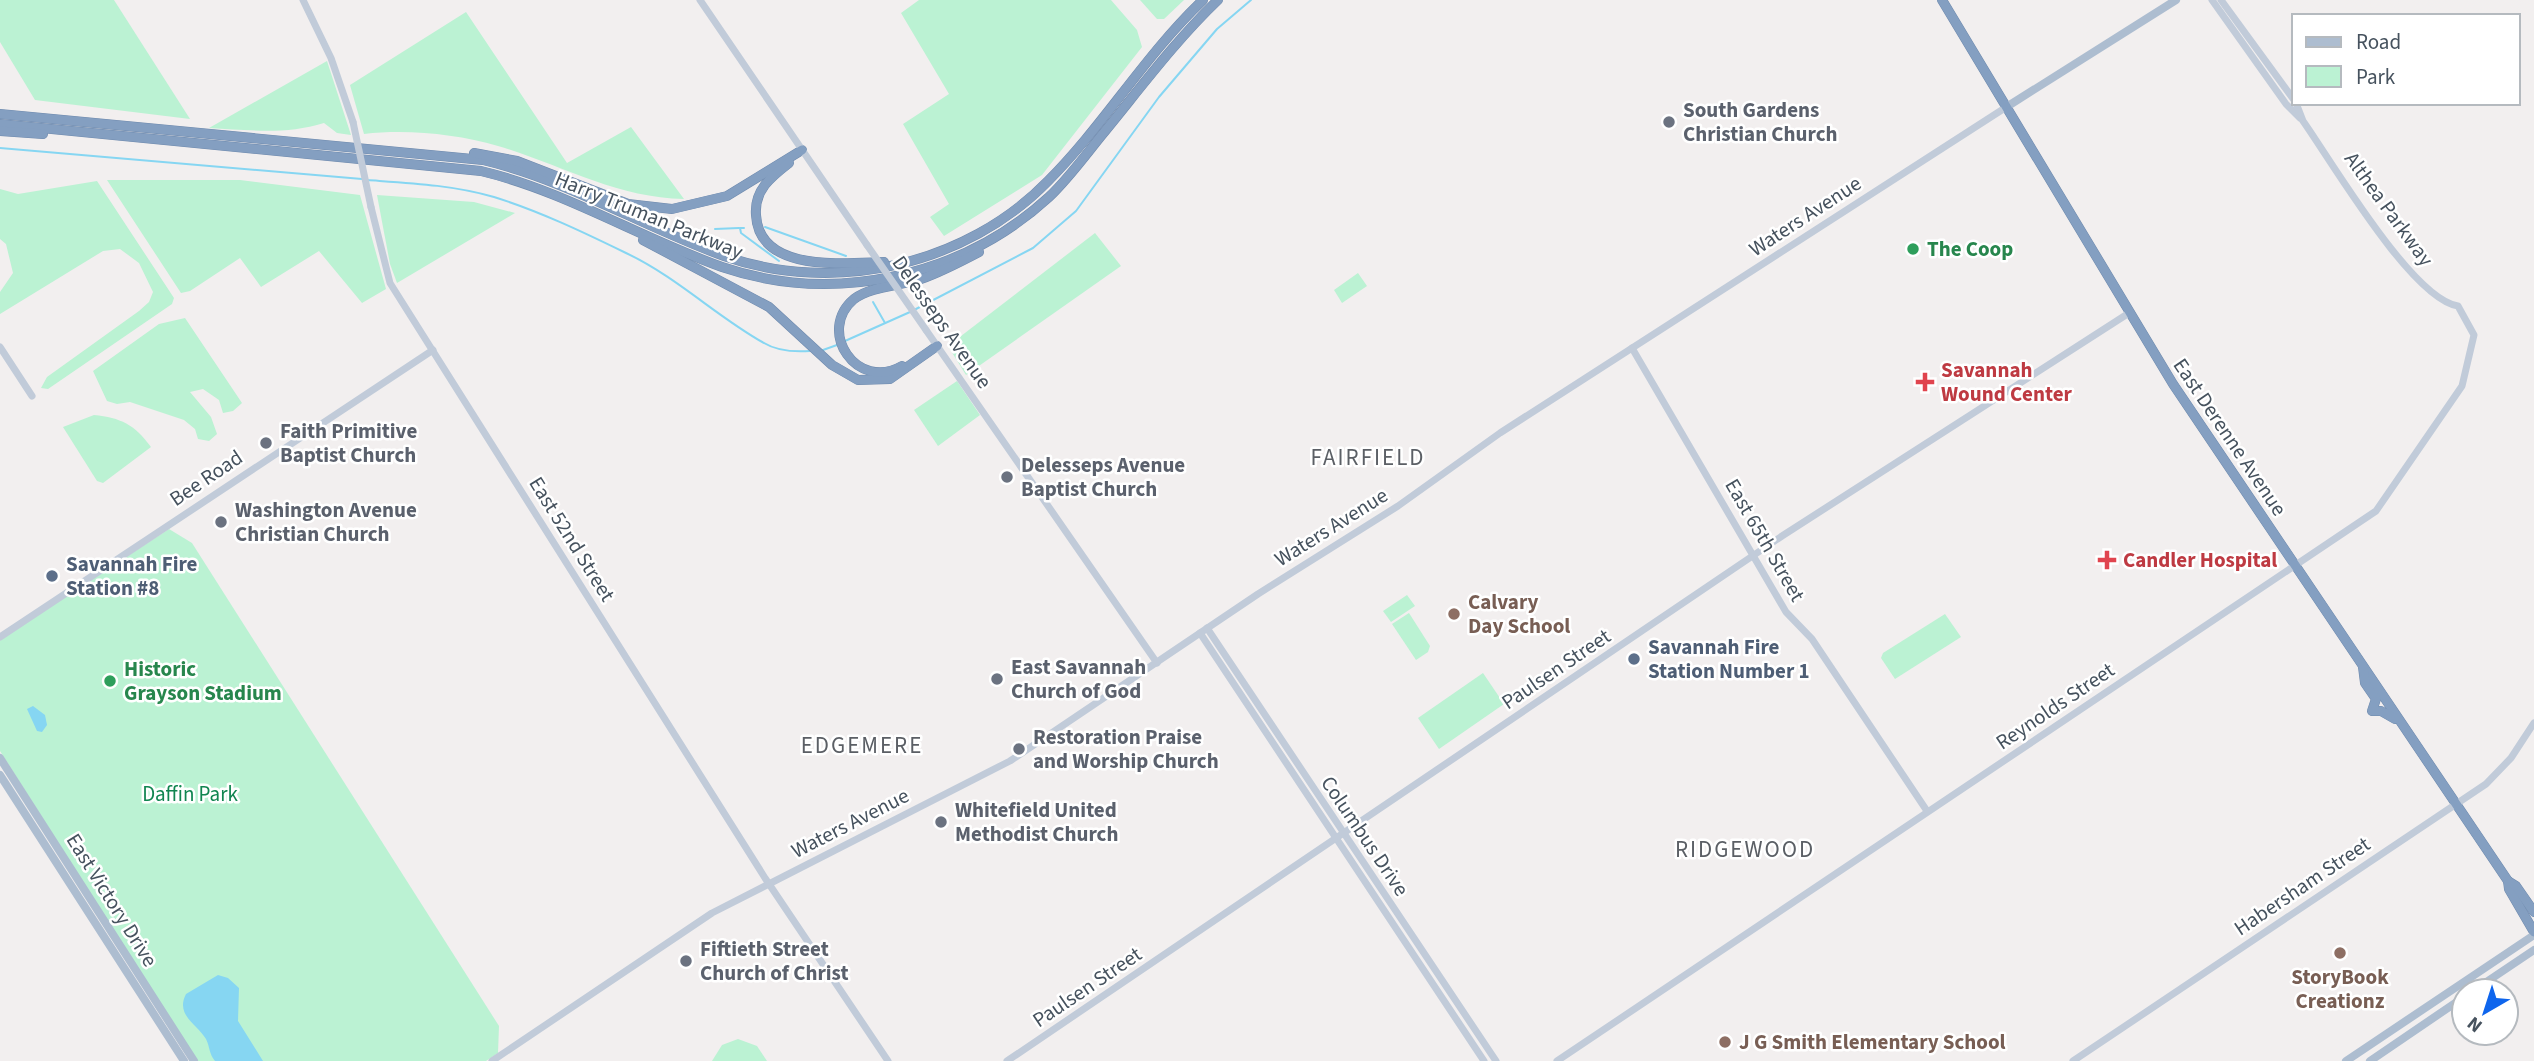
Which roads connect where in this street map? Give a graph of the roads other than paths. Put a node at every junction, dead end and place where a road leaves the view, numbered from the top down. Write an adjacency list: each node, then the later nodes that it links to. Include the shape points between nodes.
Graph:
1 (303, 0): 27 (street, East 52nd Street, bridge, via 331,58 353,122 390,283)
2 (700, 0): 17 (street, Delesseps Avenue)
3 (1203, 0): 21 (highway, Harry Truman Parkway, via 1046,184 989,228)
4 (1219, 0): 19 (highway, Harry Truman Parkway, via 1177,43)
5 (1942, 0): 11 (highway, East Derenne Avenue)
6 (2176, 0): 11 (main road, Waters Avenue)
7 (2212, 0): 13 (street, Althea Parkway)
8 (2221, 0): 9 (street, Althea Parkway)
9 (2292, 98)
10 (2296, 105): 13 (street, Althea Parkway)
11 (2008, 106): 23 (highway, East Derenne Avenue); 26 (street, Waters Avenue)
12 (0, 112): 18 (highway, Harry Truman Parkway)
13 (2303, 121): 22 (street, Althea Parkway, via 2406,268 2447,304)
14 (0, 124): 16 (highway, Harry Truman Parkway)
15 (0, 131): 16 (highway)
16 (240, 146): 20 (highway, Harry Truman Parkway, via 464,167 515,180)
17 (802, 150): 18 (highway, via 727,196 671,209 628,204 517,161 484,154); 21 (highway, via 759,194 756,222 770,245 804,261 846,263 888,262); 24 (street, Delesseps Avenue, bridge)
18 (427, 153): 21 (highway, Harry Truman Parkway, via 518,169 710,251 771,268 853,272)
19 (1049, 197): 20 (highway, Harry Truman Parkway, via 994,237 944,262 890,277 835,284 779,281 724,267); 24 (highway, via 1013,230 961,262 854,299 839,328 850,358 865,370 883,373 897,369)
20 (577, 205): 24 (highway, via 769,307 832,365 858,380 890,379)
21 (940, 252)
22 (2458, 306): 30 (street, Reynolds Street, via 2474,335 2462,386 2376,512)
23 (2129, 313): 29 (street, Paulsen Street); 30 (highway, East Derenne Avenue)
24 (937, 346): 33 (street, Delesseps Avenue)
25 (0, 347): 28 (street)
26 (1632, 348): 29 (street, East 65th Street); 31 (street, Waters Avenue)
27 (433, 350): 32 (street, Bee Road); 43 (street, East 52nd Street)
28 (32, 396)
29 (1752, 556): 40 (street, East 65th Street, via 1786,612 1812,639); 41 (street, Paulsen Street)
30 (2295, 566): 34 (highway, East Derenne Avenue); 40 (street, Reynolds Street)
31 (1204, 631): 33 (street, Waters Avenue); 41 (street, Columbus Drive)
32 (0, 637)
33 (1157, 663): 43 (street, Waters Avenue, via 1010,761)
34 (2362, 666): 35 (highway, East Derenne Avenue); 35 (highway, via 2365,683 2376,699 2372,711)
35 (2399, 721): 39 (highway, East Derenne Avenue)
36 (2534, 723): 39 (street, Habersham Street, via 2499,772)
37 (0, 758): 49 (main road, East Victory Drive)
38 (0, 775): 48 (main road, East Victory Drive)
39 (2455, 804): 42 (highway, East Derenne Avenue); 59 (street, Habersham Street)
40 (1927, 811): 58 (street, Reynolds Street)
41 (1340, 836): 55 (street, Paulsen Street); 56 (street, Columbus Drive); 57 (street, Columbus Drive)
42 (2508, 881): 44 (highway, East Derenne Avenue); 45 (highway, East Derenne Avenue)
43 (768, 883): 53 (street, Waters Avenue, via 659,947); 54 (street, East 52nd Street)
44 (2534, 912)
45 (2534, 933): 60 (main road)
46 (2534, 950): 47 (main road)
47 (2494, 977)
48 (135, 985): 49 (main road); 51 (main road, East Victory Drive)
49 (151, 993): 52 (main road, East Victory Drive)
50 (2450, 1007): 61 (main road)
51 (184, 1061)
52 (194, 1061)
53 (492, 1061)
54 (888, 1061)
55 (1007, 1061)
56 (1484, 1061)
57 (1496, 1061)
58 (1557, 1061)
59 (2073, 1061)
60 (2346, 1061)
61 (2370, 1061)

